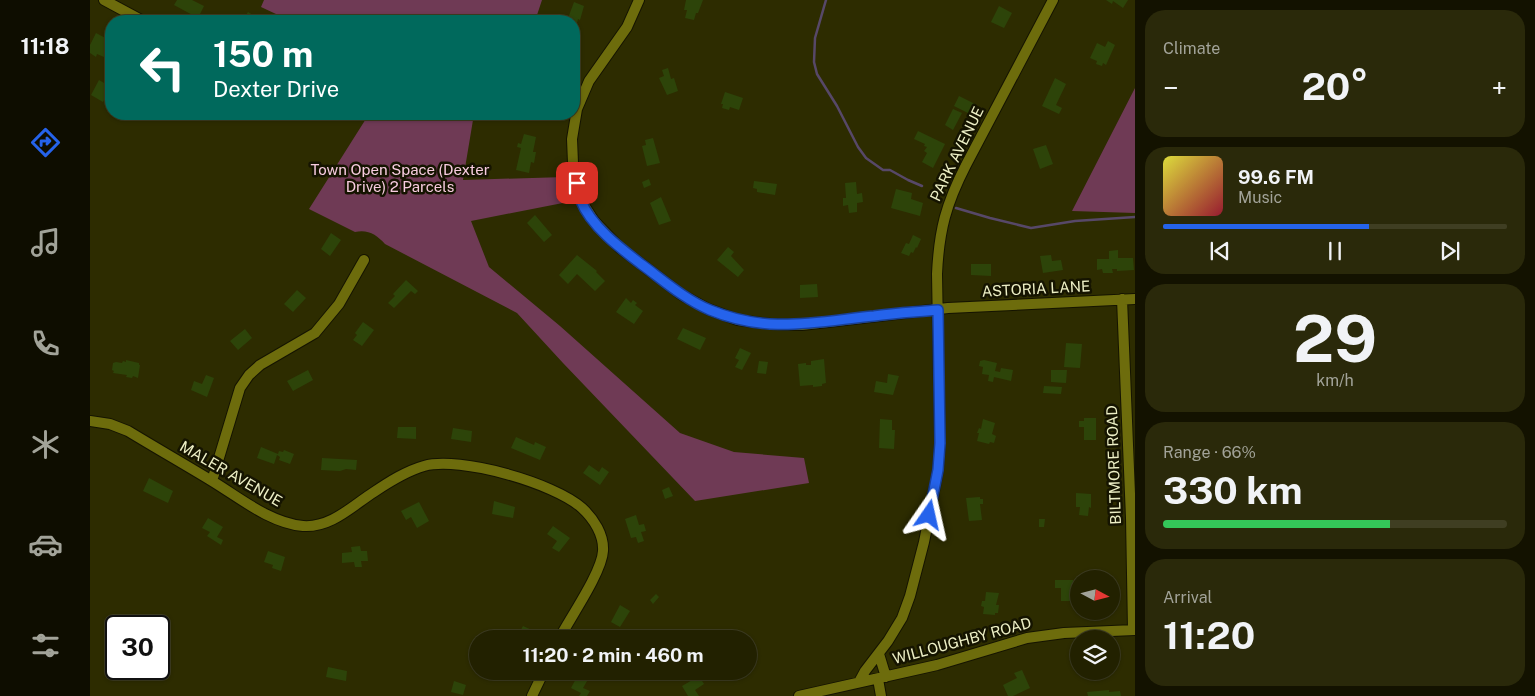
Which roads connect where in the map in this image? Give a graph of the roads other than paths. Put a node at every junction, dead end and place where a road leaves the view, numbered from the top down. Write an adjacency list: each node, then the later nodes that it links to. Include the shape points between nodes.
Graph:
1 (104, 0): 4 (street)
2 (639, 0): 5 (street, ASTORIA LANE, via 626,27 589,81)
3 (1053, 0): 10 (street, PARK AVENUE, via 949,202 940,236)
4 (132, 15)
5 (580, 102)
6 (575, 120): 10 (street, ASTORIA LANE, via 573,162 582,202 594,222 620,248 682,295 708,309 738,320 802,325)
7 (364, 260): 12 (street, via 339,304 314,332 260,365 240,388)
8 (1122, 299): 9 (street, ASTORIA LANE); 10 (street, ASTORIA LANE); 14 (street, BILTMORE ROAD)
9 (1135, 299)
10 (938, 310): 15 (street, PARK AVENUE, via 941,414 938,470 910,596 902,618)
11 (90, 421): 12 (street, MALER AVENUE, via 128,431)
12 (212, 481): 13 (street, MALER AVENUE, via 266,513 285,522 306,526 329,521 393,479 436,464 505,474 558,494 581,507 594,522 603,552 595,575)
13 (564, 630)
14 (1134, 630): 16 (street, WILLOUGHBY ROAD, via 1093,630 1034,637)
15 (879, 654): 16 (street); 18 (street, PARK AVENUE)
16 (882, 678): 18 (street, WILLOUGHBY ROAD); 21 (street)
17 (540, 680): 19 (street)
18 (859, 682): 20 (street, WILLOUGHBY ROAD)
19 (532, 696)
20 (799, 696)
21 (881, 696)

